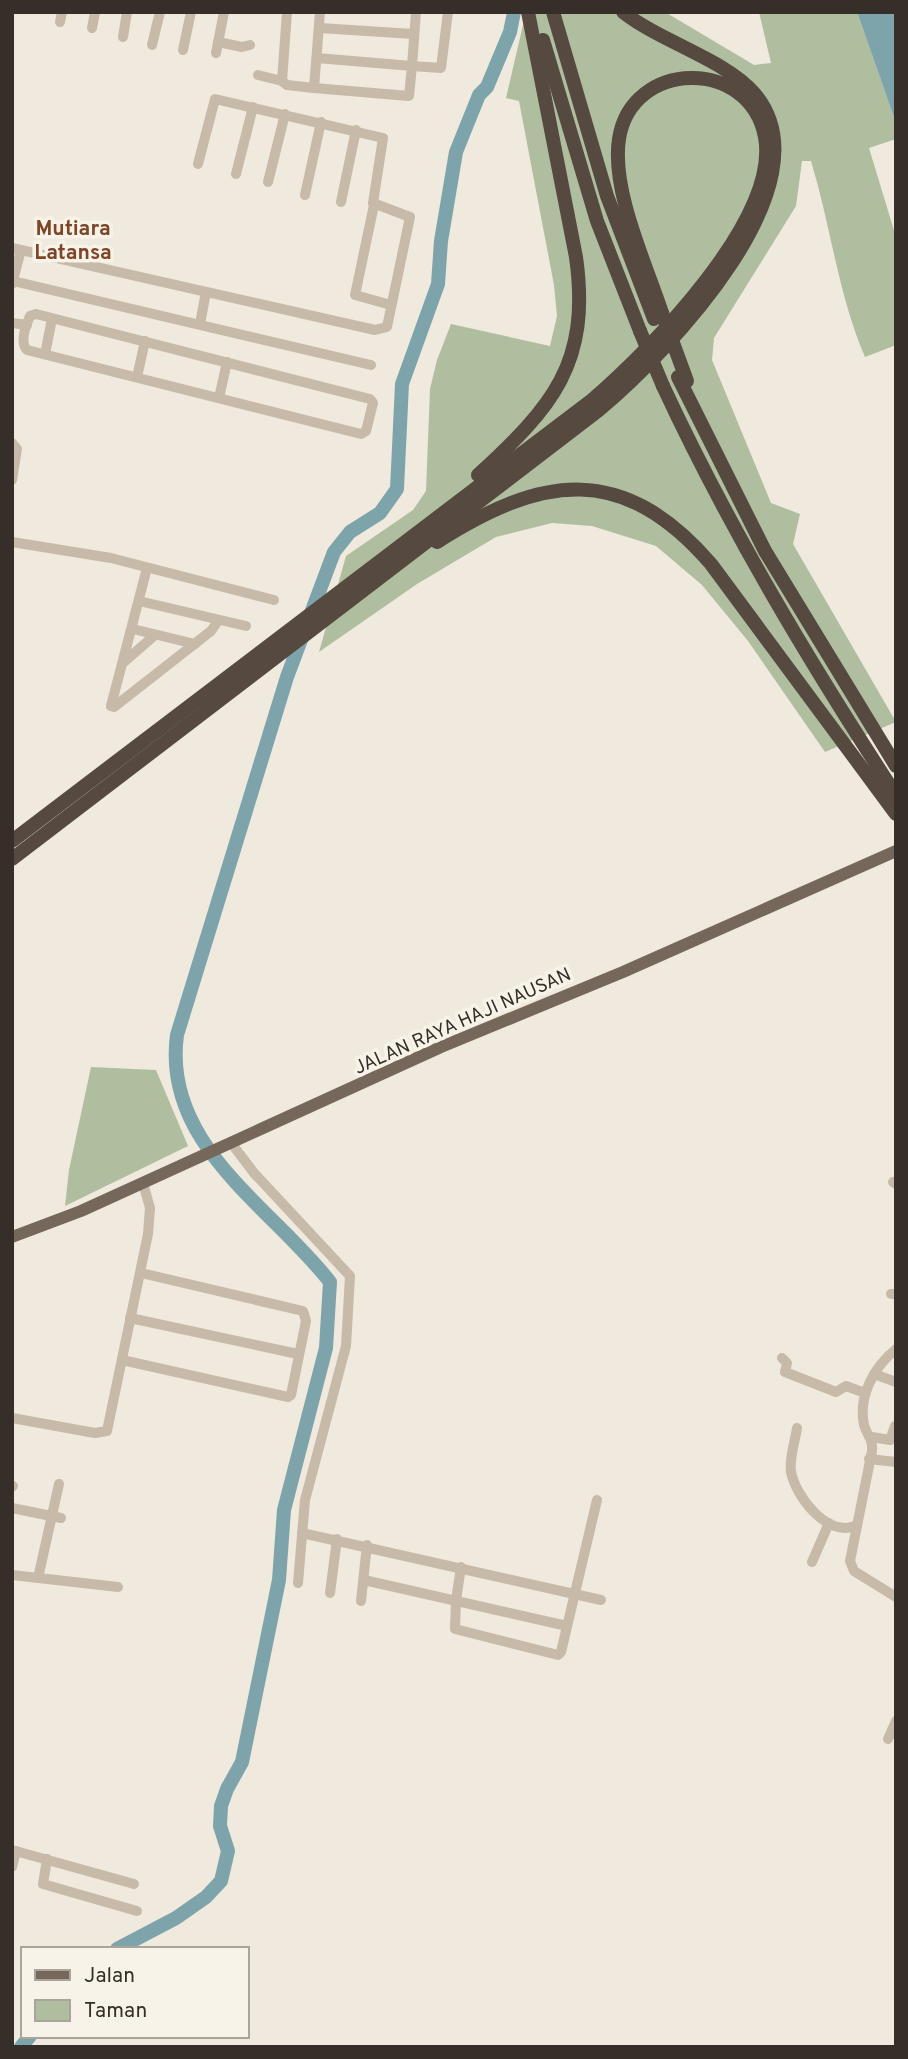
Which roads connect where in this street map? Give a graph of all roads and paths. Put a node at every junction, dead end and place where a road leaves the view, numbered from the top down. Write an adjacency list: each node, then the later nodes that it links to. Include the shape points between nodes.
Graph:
1 (95, 12): 14 (street)
2 (127, 12): 17 (street)
3 (160, 12): 18 (street)
4 (191, 12): 20 (street)
5 (224, 12): 19 (street, via 217,47)
6 (287, 12): 24 (street)
7 (320, 12): 15 (street)
8 (416, 12): 16 (street)
9 (448, 12): 22 (street, via 441,68)
10 (528, 12): 53 (highway, via 576,257 579,327 567,368 538,416)
11 (536, 12): 67 (highway, bridge, via 597,221 663,386 759,576)
12 (553, 12): 52 (highway, via 586,133 622,239 678,377)
13 (623, 12): 56 (highway, bridge, via 655,35 734,76 756,95 775,138 775,165 766,197 706,297 643,371 599,410)
14 (92, 28)
15 (320, 28): 16 (street); 21 (street)
16 (413, 34): 22 (street)
17 (122, 37)
18 (152, 45)
19 (250, 45)
20 (183, 50)
21 (317, 58): 22 (street); 25 (street)
22 (412, 66): 25 (street, via 409,96)
23 (258, 75): 24 (street)
24 (282, 80): 25 (street, via 287,85)
25 (314, 88)
26 (253, 107): 27 (street); 30 (street, via 215,99); 31 (street)
27 (285, 114): 28 (street); 32 (street)
28 (321, 122): 29 (street); 33 (street)
29 (356, 130): 34 (street); 35 (street, via 384,140)
30 (198, 164)
31 (236, 174)
32 (268, 181)
33 (305, 195)
34 (341, 202)
35 (374, 205): 39 (street, via 410,217); 39 (street, via 355,295)
36 (17, 249): 37 (street); 38 (street)
37 (13, 283): 41 (street)
38 (206, 292): 39 (street, via 380,330 387,327); 41 (street)
39 (391, 305)
40 (52, 319): 43 (street, via 33,314); 44 (street); 45 (street)
41 (200, 324): 47 (street)
42 (12, 325): 43 (street)
43 (26, 328): 45 (street, via 25,348)
44 (145, 341): 46 (street); 48 (street)
45 (45, 354): 48 (street)
46 (227, 362): 49 (street); 49 (street, via 373,403 366,431 361,434)
47 (371, 365)
48 (137, 377): 49 (street)
49 (219, 398)
50 (12, 443): 51 (street, via 17,449)
51 (12, 480)
52 (742, 509): 53 (highway, bridge, via 687,381 671,336 666,324 620,174 618,141 625,116 656,85 683,77 729,86 758,118 765,135 764,171 740,226 671,325 662,334 653,343 636,360 592,400); 66 (highway)
53 (415, 533): 65 (highway)
54 (12, 542): 55 (street)
55 (147, 568): 57 (street); 58 (street)
56 (368, 586): 65 (highway); 68 (highway, via 466,524 522,498 569,489 632,500 668,522 711,564)
57 (274, 600)
58 (139, 601): 59 (street); 61 (street)
59 (218, 621): 60 (street); 63 (street)
60 (246, 626)
61 (132, 629): 62 (street); 64 (street)
62 (155, 635): 63 (street); 64 (street)
63 (195, 644): 64 (street, via 113,708)
64 (123, 663)
65 (132, 758): 69 (highway); 71 (highway)
66 (896, 766)
67 (896, 795)
68 (896, 814)
69 (12, 841)
70 (896, 852): 72 (main road, JALAN RAYA HAJI NAUSAN, via 441,1047)
71 (12, 859)
72 (230, 1145): 73 (main road, JALAN RAYA HAJI NAUSAN); 96 (street, via 350,1276 346,1346 305,1500)
73 (143, 1184): 74 (main road, JALAN RAYA HAJI NAUSAN); 75 (street, via 150,1217)
74 (12, 1236)
75 (141, 1273): 76 (street); 78 (street, via 300,1309 306,1321)
76 (130, 1318): 78 (street); 80 (street)
77 (896, 1349): 81 (street)
78 (298, 1354): 80 (street, via 288,1397)
79 (782, 1358): 83 (street, via 787,1363 785,1372 836,1392 846,1386)
80 (122, 1360): 84 (street, via 105,1432)
81 (874, 1374): 82 (street); 83 (street)
82 (896, 1382)
83 (865, 1393): 87 (street, via 864,1423)
84 (12, 1418)
85 (895, 1426): 87 (street, via 890,1440)
86 (797, 1428): 94 (street, via 791,1465 794,1482 805,1502)
87 (872, 1437): 88 (street)
88 (869, 1459): 89 (street); 95 (street)
89 (896, 1462)
90 (59, 1484): 93 (street)
91 (597, 1500): 107 (street)
92 (12, 1508): 93 (street)
93 (56, 1517): 102 (street)
94 (829, 1523): 95 (street, via 837,1528); 99 (street)
95 (855, 1526): 108 (street, via 851,1566)
96 (302, 1533): 97 (street); 104 (street)
97 (337, 1539): 98 (street); 106 (street)
98 (367, 1545): 100 (street); 103 (street)
99 (812, 1562)
100 (461, 1567): 107 (street); 109 (street)
101 (12, 1574): 102 (street)
102 (38, 1578): 105 (street)
103 (363, 1580): 109 (street); 111 (street)
104 (298, 1583)
105 (118, 1587)
106 (330, 1593)
107 (575, 1594): 110 (street); 112 (street)
108 (896, 1597)
109 (456, 1600): 112 (street); 112 (street, via 454,1626 458,1631 558,1655)
110 (601, 1600)
111 (361, 1601)
112 (568, 1626)
113 (896, 1721): 114 (street)
114 (888, 1739)
115 (14, 1850): 116 (street); 117 (street)
116 (47, 1859): 118 (street); 119 (street, via 43,1884)
117 (12, 1867)
118 (134, 1884)
119 (137, 1911)

